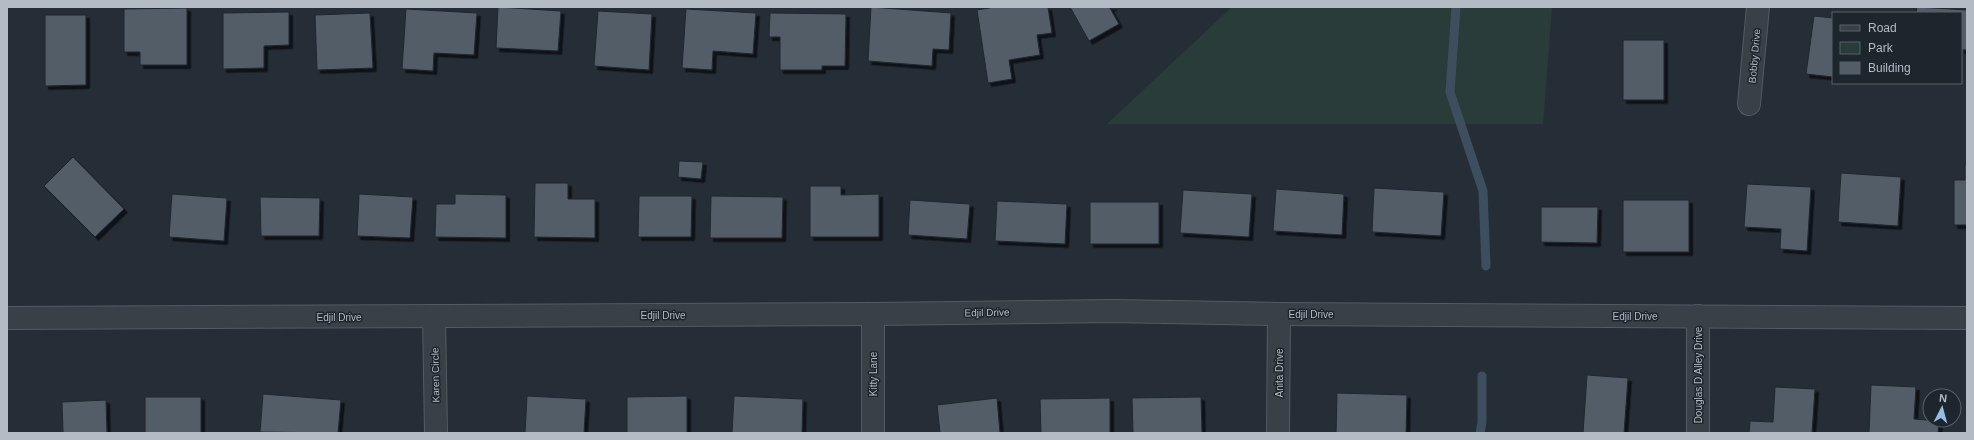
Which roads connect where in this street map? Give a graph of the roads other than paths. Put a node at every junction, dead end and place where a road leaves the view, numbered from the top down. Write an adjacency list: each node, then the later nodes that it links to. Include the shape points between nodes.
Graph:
1 (1758, 7): 2 (street, Bobby Drive)
2 (1749, 104)
3 (873, 314): 4 (street, Edjil Drive, via 1112,310); 5 (street, Edjil Drive); 10 (street, Kitty Lane)
4 (1279, 314): 6 (street, Edjil Drive); 11 (street, Anita Drive)
5 (434, 316): 7 (street, Edjil Drive); 9 (street, Karen Circle)
6 (1698, 316): 8 (street, Edjil Drive); 12 (street, Douglas D Alley Drive)
7 (7, 318)
8 (1967, 318)
9 (436, 433)
10 (874, 433)
11 (1278, 433)
12 (1698, 433)

